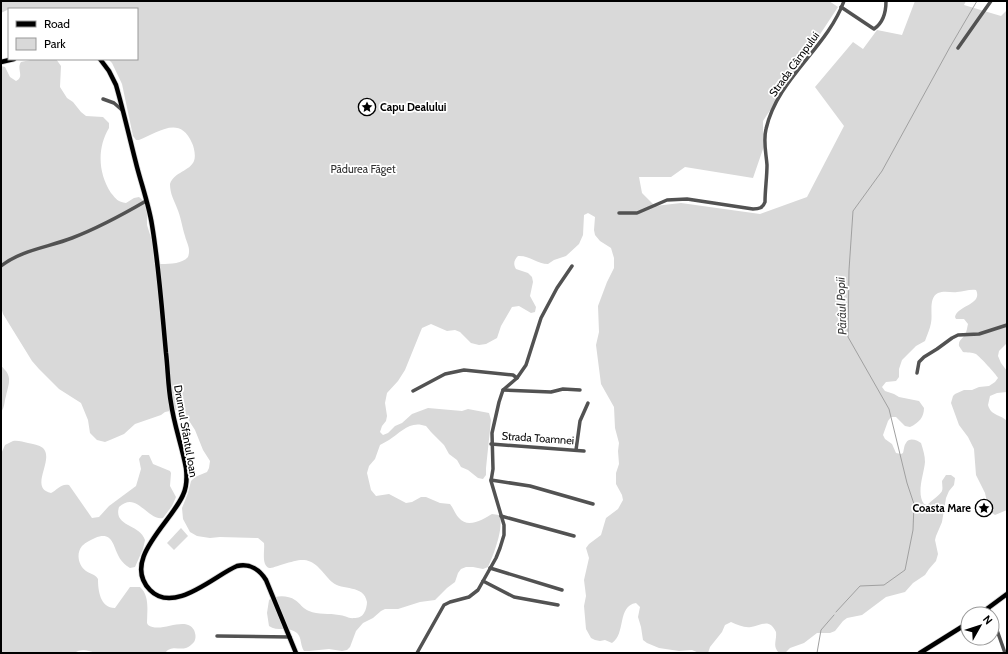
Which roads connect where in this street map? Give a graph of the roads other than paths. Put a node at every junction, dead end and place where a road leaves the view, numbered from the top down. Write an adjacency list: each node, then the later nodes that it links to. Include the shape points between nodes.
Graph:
1 (844, 1): 4 (street, Strada Câmpului)
2 (886, 1): 4 (street, via 884,15 876,28)
3 (991, 1): 5 (street)
4 (841, 7): 10 (street, Strada Câmpului, via 828,32 804,62 770,116 764,140 767,166 763,206 753,209 687,198 667,200 637,213)
5 (958, 48)
6 (101, 60): 8 (main road, Drumul Sfântul Ioan, via 114,80)
7 (102, 99): 8 (street, via 114,103)
8 (122, 110): 9 (main road, Drumul Sfântul Ioan)
9 (146, 201): 11 (street, via 108,222 71,238 27,252); 35 (main road, Drumul Sfântul Ioan, via 152,224 170,401 185,464 186,480 181,500 145,554 141,564 142,577 154,594 173,598 191,593 235,567 252,567 266,580)
10 (619, 213)
11 (1, 266)
12 (572, 266): 15 (street, via 541,318 526,365)
13 (1007, 324): 14 (street, via 978,334 958,335 952,338 919,362)
14 (917, 373)
15 (517, 378): 16 (street); 18 (street, via 513,374 464,370 446,374)
16 (503, 390): 17 (street); 20 (street)
17 (580, 390)
18 (413, 391)
19 (588, 403): 21 (street, via 580,421)
20 (491, 444): 21 (street, Strada Toamnei); 23 (street)
21 (576, 450): 22 (street, Strada Toamnei)
22 (584, 451)
23 (491, 480): 24 (street, via 530,486); 25 (street)
24 (593, 504)
25 (501, 516): 26 (street); 27 (street, via 504,534)
26 (574, 536)
27 (490, 568): 28 (street); 29 (street)
28 (483, 581): 31 (street, via 514,597); 38 (street, via 478,590 469,597 444,606)
29 (562, 590)
30 (1007, 594): 32 (main road)
31 (558, 605)
32 (991, 606)
33 (960, 628): 39 (main road)
34 (217, 636): 35 (street)
35 (290, 637): 37 (main road, Drumul Sfântul Ioan)
36 (1000, 638): 40 (street)
37 (296, 653)
38 (417, 653)
39 (920, 653)
40 (1005, 653)

